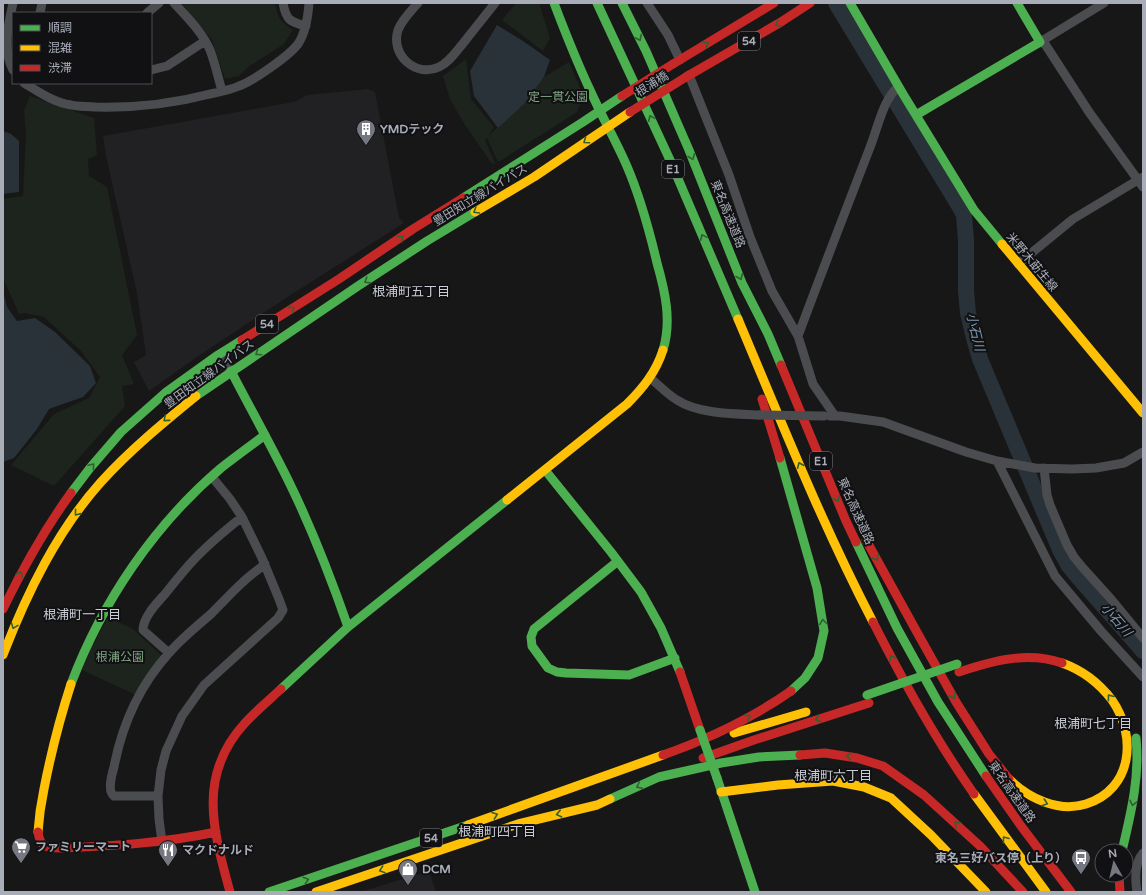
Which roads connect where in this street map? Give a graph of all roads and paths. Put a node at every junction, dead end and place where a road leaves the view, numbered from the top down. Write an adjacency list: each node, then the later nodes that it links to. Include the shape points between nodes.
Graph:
1 (13, 3): 22 (street, via 6,43)
2 (159, 3): 17 (street)
3 (174, 3): 19 (street)
4 (283, 3): 18 (street, via 288,18)
5 (309, 3): 18 (street)
6 (418, 3): 7 (street, via 398,30 397,44 400,54 407,63 424,70 445,64)
7 (495, 3)
8 (554, 3): 28 (main road)
9 (597, 3): 36 (main road, E1, one-way to 9, via 669,159)
10 (622, 3): 34 (main road, 東名高速道路 / E1, one-way to 34, via 689,150 742,283)
11 (647, 3): 21 (street, via 668,35)
12 (774, 3): 21 (main road, 54, one-way to 12)
13 (810, 3): 24 (main road, 54, one-way to 24)
14 (850, 3): 26 (main road, 米野木莇生線)
15 (1017, 3): 20 (main road)
16 (1104, 3): 20 (street)
17 (148, 12)
18 (306, 26): 27 (street, via 298,44 291,51 252,80)
19 (205, 41): 23 (street, via 167,66); 27 (street)
20 (1040, 42): 30 (main road); 32 (street, via 1045,44 1089,112)
21 (676, 62): 28 (main road, 根浦橋 / 54, bridge)
22 (12, 67)
23 (152, 70)
24 (688, 76): 29 (main road, 根浦橋 / 54, bridge); 35 (street, via 729,175 772,291)
25 (26, 84): 27 (street, via 58,102 72,106 109,107 167,103)
26 (897, 88): 30 (main road, 米野木莇生線); 35 (street, via 887,100)
27 (222, 91)
28 (599, 110): 31 (main road); 37 (main road, 豊田知立線バイパス / 54, one-way to 28)
29 (630, 112): 31 (main road, 豊田知立線バイパス / 54)
30 (916, 115): 33 (main road, 米野木莇生線, via 974,210)
31 (608, 127): 38 (main road, 豊田知立線バイパス / 54, one-way to 38, via 534,177 427,240); 39 (main road, via 630,173 642,208 667,303 664,346 660,362)
32 (1141, 181): 33 (street, via 1073,219)
33 (1018, 264): 40 (main road, 米野木莇生線)
34 (768, 334): 49 (main road); 79 (main road, 東名高速道路 / E1, one-way to 79, via 846,521 897,628 938,702 976,761)
35 (798, 336): 41 (street, via 813,384)
36 (746, 337): 64 (main road, one-way to 36, via 729,728 790,692 805,678 818,658 824,631 817,588); 78 (main road, E1, one-way to 36, via 962,778 890,655 852,582)
37 (220, 354): 38 (street); 53 (main road, 豊田知立線バイパス / 54, one-way to 37, via 26,563 58,511 90,468 122,432 165,393)
38 (231, 371): 42 (main road); 58 (main road, 豊田知立線バイパス / 54, one-way to 58, via 182,406 148,435 97,488 68,524 40,572)
39 (650, 378): 41 (street, bridge, via 677,400 696,409 759,415); 46 (main road, via 620,411)
40 (1143, 414)
41 (835, 416): 44 (street, via 883,422 966,452)
42 (265, 435): 47 (main road); 54 (main road, via 300,506 336,590)
43 (1143, 452): 45 (street, via 1124,463 1101,467)
44 (997, 460): 45 (street); 61 (street, via 1055,576)
45 (1040, 468): 55 (street, via 1050,505 1070,551)
46 (545, 470): 51 (main road); 54 (main road)
47 (212, 477): 48 (street); 69 (main road, via 169,520 138,558 94,631 65,702 52,749 38,828 38,839 44,846 56,848)
48 (242, 517): 52 (street); 56 (street, via 218,536 188,566 146,618 143,630)
49 (854, 517)
50 (862, 531): 60 (main road, one-way to 60, via 961,709 992,760 1015,785 1039,801 1060,807 1071,807 1096,800 1116,784 1128,750 1125,725 1114,702 1099,683 1077,668 1051,659 1024,657)
51 (618, 561): 59 (main road, via 654,614); 59 (main road, via 534,629 530,637 532,646 548,668 566,673 629,675)
52 (265, 564): 56 (street); 67 (street, via 282,606 282,613 204,685 182,716 166,752)
53 (3, 609)
54 (348, 627): 68 (main road, via 236,734 224,754 214,784)
55 (1143, 638)
56 (169, 653): 67 (street, via 142,690 125,725 112,774 111,790 114,796)
57 (1065, 654): 60 (main road, via 1021,650 990,654)
58 (3, 655)
59 (675, 658): 66 (main road, bridge)
60 (958, 668): 65 (main road, one-way to 65, bridge, via 865,698 692,763)
61 (1143, 677)
62 (815, 710): 64 (main road)
63 (1134, 729): 70 (main road, one-way to 70, via 1137,775)
64 (688, 746): 73 (main road, 54, one-way to 64, via 426,840)
65 (659, 778): 74 (main road, 54, one-way to 74, via 597,805 518,824); 77 (main road, one-way to 65, via 980,846 924,795 883,766 825,752 759,757)
66 (721, 792): 75 (main road); 76 (main road, via 833,781 864,787 891,798)
67 (158, 796): 69 (street)
68 (216, 832): 69 (main road); 72 (main road)
69 (162, 842)
70 (1124, 843)
71 (1143, 853): 80 (street, via 1138,859)
72 (230, 892)
73 (269, 892)
74 (316, 892)
75 (755, 892)
76 (986, 892)
77 (1023, 892)
78 (1046, 892)
79 (1071, 892)
80 (1137, 892)

